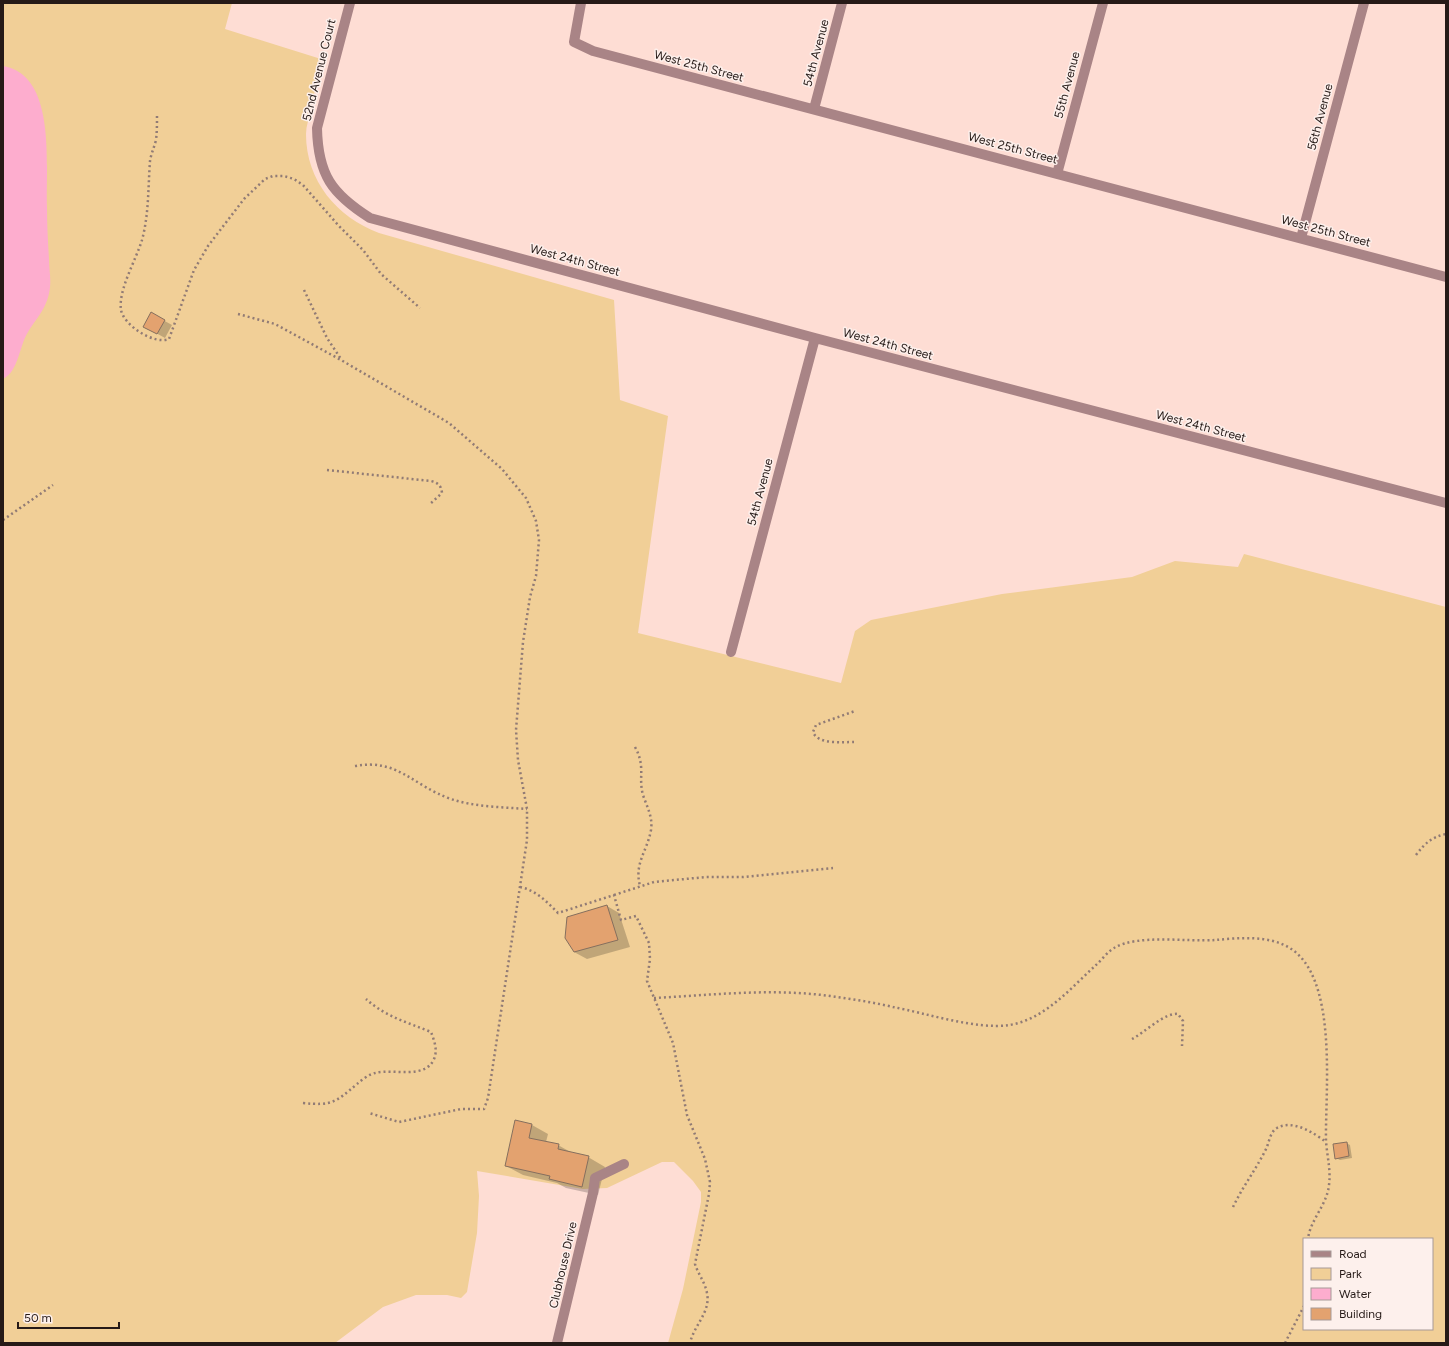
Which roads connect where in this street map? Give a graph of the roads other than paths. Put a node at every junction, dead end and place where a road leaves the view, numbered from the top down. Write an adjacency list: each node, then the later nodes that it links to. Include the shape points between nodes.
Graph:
1 (350, 3): 8 (street, 52nd Avenue Court, via 317,128 322,167)
2 (581, 3): 6 (street, West 25th Street, via 574,42 593,51)
3 (842, 3): 6 (street, 54th Avenue)
4 (1103, 3): 7 (street, 55th Avenue)
5 (1364, 3): 9 (street, 56th Avenue)
6 (814, 109): 7 (street, West 25th Street)
7 (1057, 174): 9 (street, West 25th Street)
8 (333, 189): 11 (street, West 24th Street, via 350,205 370,218)
9 (1301, 238): 10 (street, West 25th Street)
10 (1446, 277)
11 (815, 338): 12 (street, West 24th Street); 13 (street, 54th Avenue)
12 (1446, 504)
13 (731, 652)
14 (624, 1164): 15 (street, Clubhouse Drive, via 595,1178)
15 (557, 1343)

